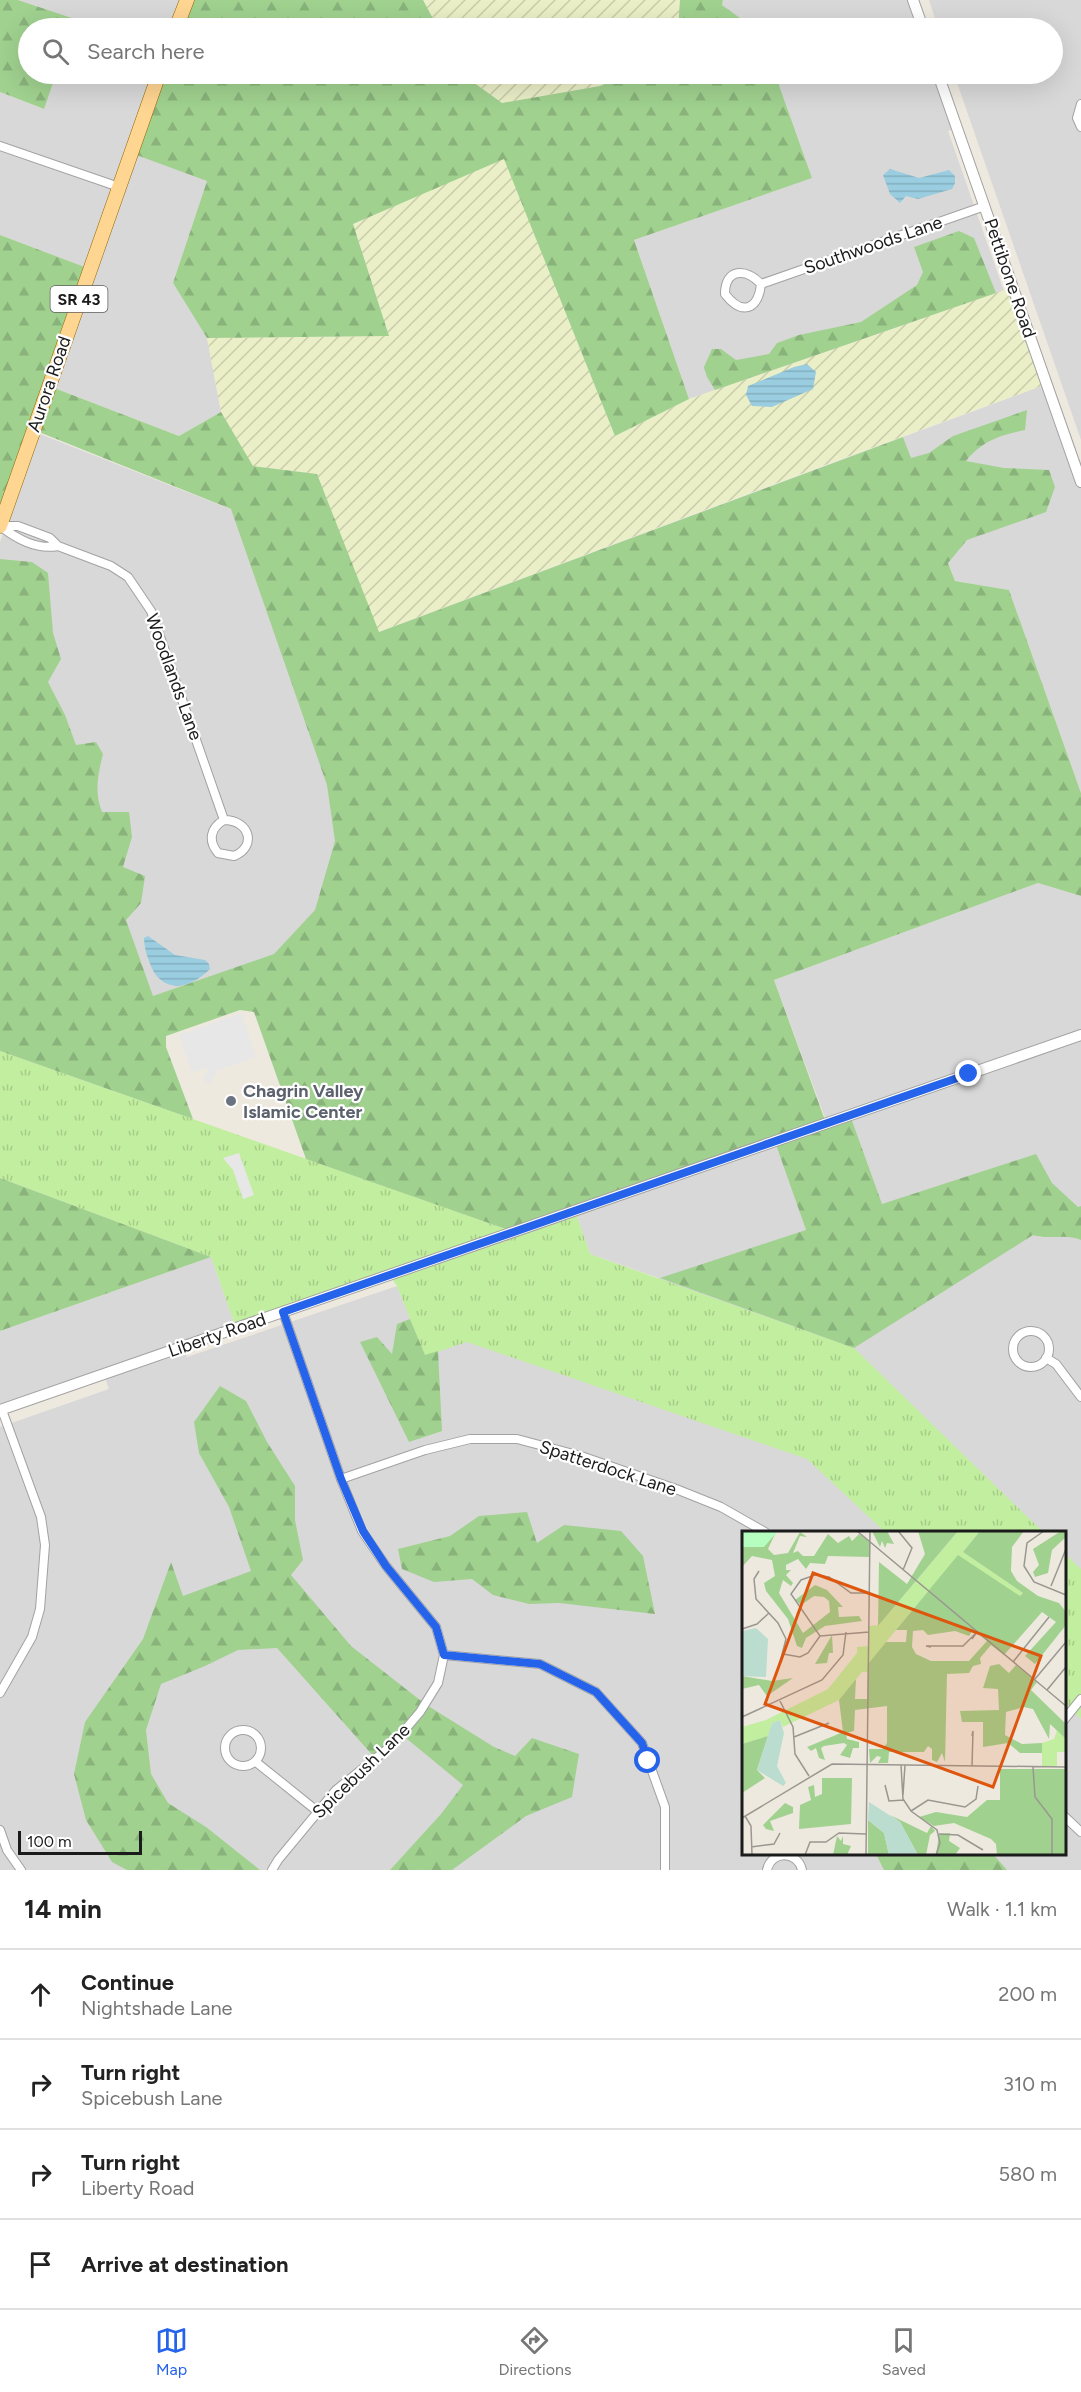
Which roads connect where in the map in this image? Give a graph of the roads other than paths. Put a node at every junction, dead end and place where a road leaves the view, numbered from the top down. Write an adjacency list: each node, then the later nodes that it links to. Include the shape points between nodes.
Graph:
1 (187, 0): 3 (main road)
2 (913, 0): 4 (street)
3 (180, 18)
4 (919, 18)
5 (155, 84): 10 (main road, Aurora Road / SR 43)
6 (942, 84): 11 (street, Pettibone Road)
7 (1081, 104): 8 (street, via 1077,118)
8 (1081, 126)
9 (0, 146): 10 (street)
10 (119, 187): 14 (main road, Aurora Road / SR 43)
11 (985, 206): 12 (street, Southwoods Lane); 13 (street, Pettibone Road)
12 (761, 284): 12 (street, via 759,297 750,307 740,308 725,294 728,280 737,273 746,272)
13 (1081, 482)
14 (0, 526): 15 (street, Woodlands Lane, via 18,526 50,538 58,546 128,577 151,610)
15 (224, 820): 15 (street, via 235,820 247,831 243,851 234,856 218,853 211,840 213,830)
16 (1081, 1035): 17 (street, Liberty Road)
17 (283, 1312): 20 (street, Liberty Road); 21 (street, Spicebush Lane)
18 (1046, 1358): 18 (street, via 1035,1366 1021,1364 1012,1350 1014,1340 1025,1331 1042,1334 1048,1342); 19 (street, via 1056,1364)
19 (1081, 1397)
20 (1, 1410): 24 (street, via 41,1516 45,1545 40,1609 32,1637)
21 (341, 1479): 22 (street, Spatterdock Lane, via 470,1439 517,1439 581,1455 676,1489 721,1507); 23 (street, Spicebush Lane, via 363,1531 436,1627)
22 (762, 1531)
23 (444, 1655): 28 (street, Spicebush Lane, via 438,1683 420,1713 391,1746 336,1790); 34 (street, via 540,1664 596,1692 642,1743 665,1808)
24 (0, 1693)
25 (1081, 1699): 26 (street)
26 (1066, 1719)
27 (256, 1762): 27 (street, via 241,1767 231,1763 224,1750 231,1734 254,1734 261,1752); 28 (street)
28 (317, 1811): 33 (street, Spicebush Lane)
29 (1066, 1817): 31 (street)
30 (0, 1830): 32 (street, via 7,1850)
31 (1081, 1832)
32 (21, 1870)
33 (272, 1870)
34 (665, 1870)
35 (767, 1870): 36 (street, via 779,1855 796,1858)
36 (802, 1870)

